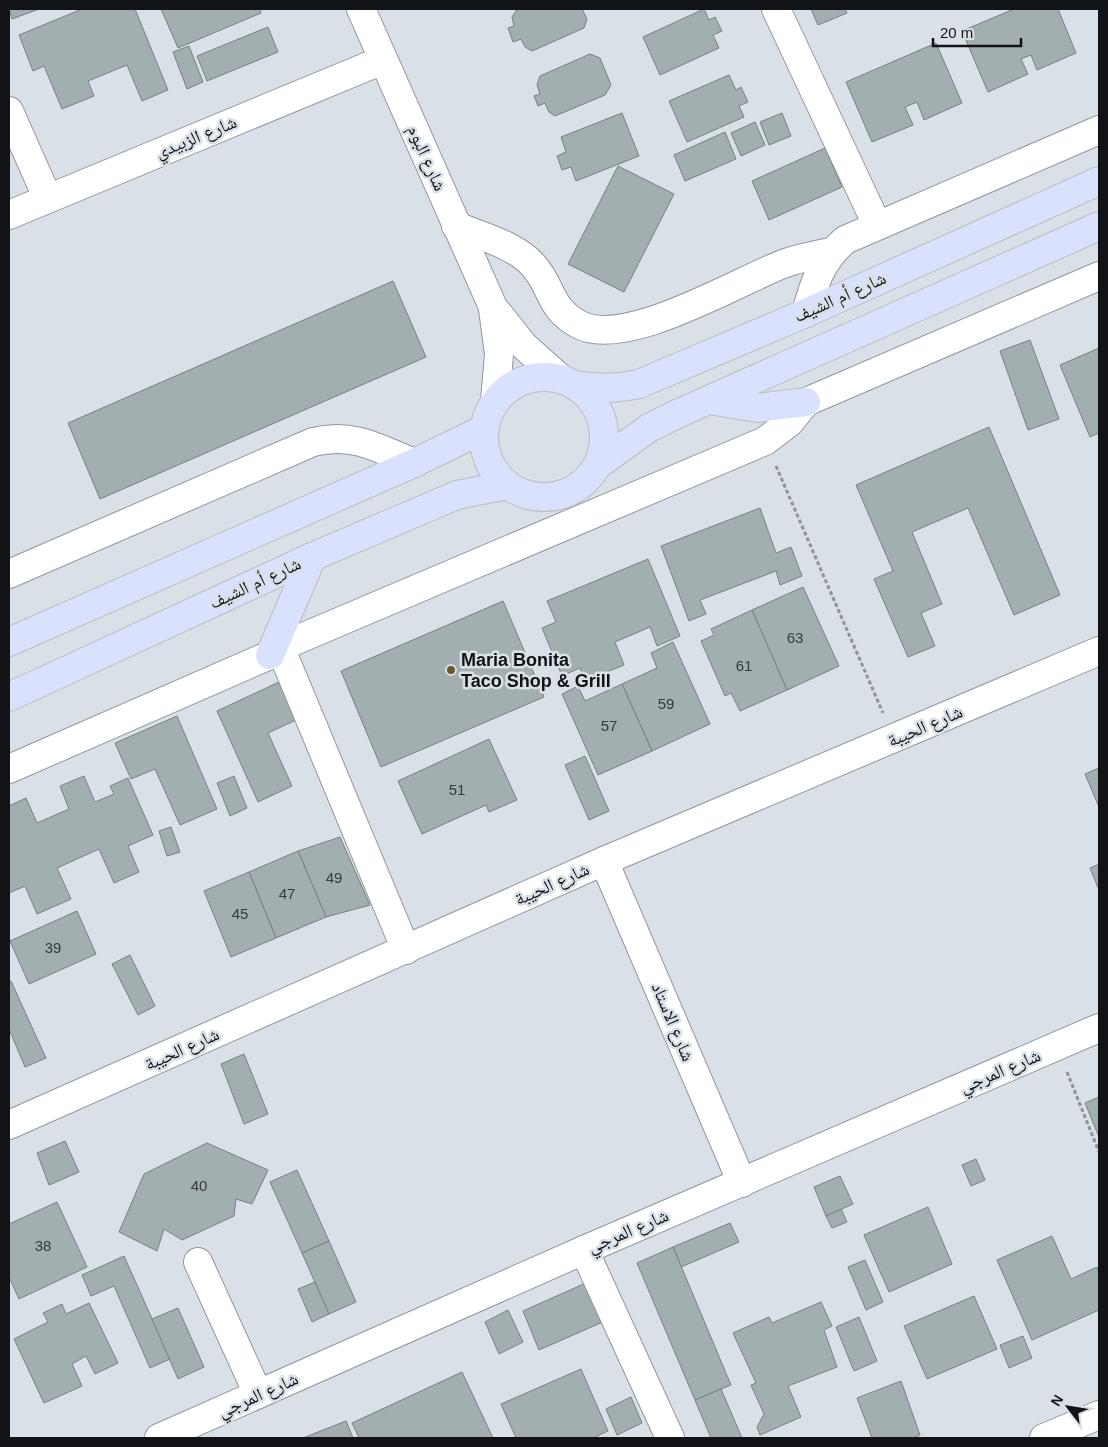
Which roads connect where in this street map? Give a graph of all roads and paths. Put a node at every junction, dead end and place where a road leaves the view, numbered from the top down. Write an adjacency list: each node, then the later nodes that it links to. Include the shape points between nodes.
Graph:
1 (361, 9): 3 (street, شارع البوم)
2 (776, 9): 9 (street)
3 (384, 60): 7 (street, شارع الزبيدي); 10 (street, شارع البوم)
4 (9, 111): 7 (street)
5 (1099, 130): 9 (street)
6 (1099, 181): 15 (main road, شارع أم الشيف)
7 (47, 197): 8 (street, شارع الزبيدي)
8 (9, 215)
9 (877, 225): 12 (street, via 844,240)
10 (456, 226): 12 (street, via 525,257 541,275 554,303 567,318 584,327 603,331 652,322 783,264); 14 (street, شارع البوم)
11 (1099, 226): 17 (main road)
12 (831, 252): 15 (street, via 818,271)
13 (1099, 276): 19 (street)
14 (492, 307): 16 (street, شارع البوم, via 524,346); 18 (street, شارع البوم, via 499,354)
15 (806, 313): 16 (main road, شارع أم الشيف, via 639,384 596,388)
16 (568, 382): 18 (main road, via 539,377 518,382); 23 (main road, via 593,403 604,428)
17 (709, 400): 19 (main road, via 757,408); 23 (main road, via 649,428)
18 (495, 401): 20 (main road)
19 (806, 402): 21 (street, via 790,422)
20 (484, 429): 22 (main road); 24 (main road, via 488,460)
21 (765, 441): 28 (street); 31 (path)
22 (414, 463): 26 (street, via 356,439 332,437 313,442); 27 (main road)
23 (599, 464): 24 (main road, via 581,484 557,496 523,494)
24 (507, 485): 25 (main road, شارع أم الشيف, via 457,495)
25 (312, 557): 28 (main road); 30 (main road, شارع أم الشيف)
26 (9, 574)
27 (9, 642)
28 (275, 651): 32 (street); 34 (street)
29 (1099, 651): 31 (street, شارع الحيبة)
30 (9, 697)
31 (894, 739): 33 (street, شارع الحيبة)
32 (9, 769)
33 (604, 861): 34 (street, شارع الحيبة); 39 (street, شارع الاستاد)
34 (406, 950): 37 (street, شارع الحيبة)
35 (1099, 1028): 36 (street, شارع المرجي)
36 (1056, 1046): 38 (path); 39 (street, شارع المرجي)
37 (9, 1126)
38 (1099, 1152)
39 (742, 1183): 40 (street, شارع المرجي)
40 (584, 1250): 42 (street, شارع المرجي); 45 (street)
41 (198, 1262): 42 (street)
42 (258, 1394): 44 (street, شارع المرجي)
43 (1099, 1415): 46 (street)
44 (159, 1438)
45 (670, 1438)
46 (1044, 1438)

